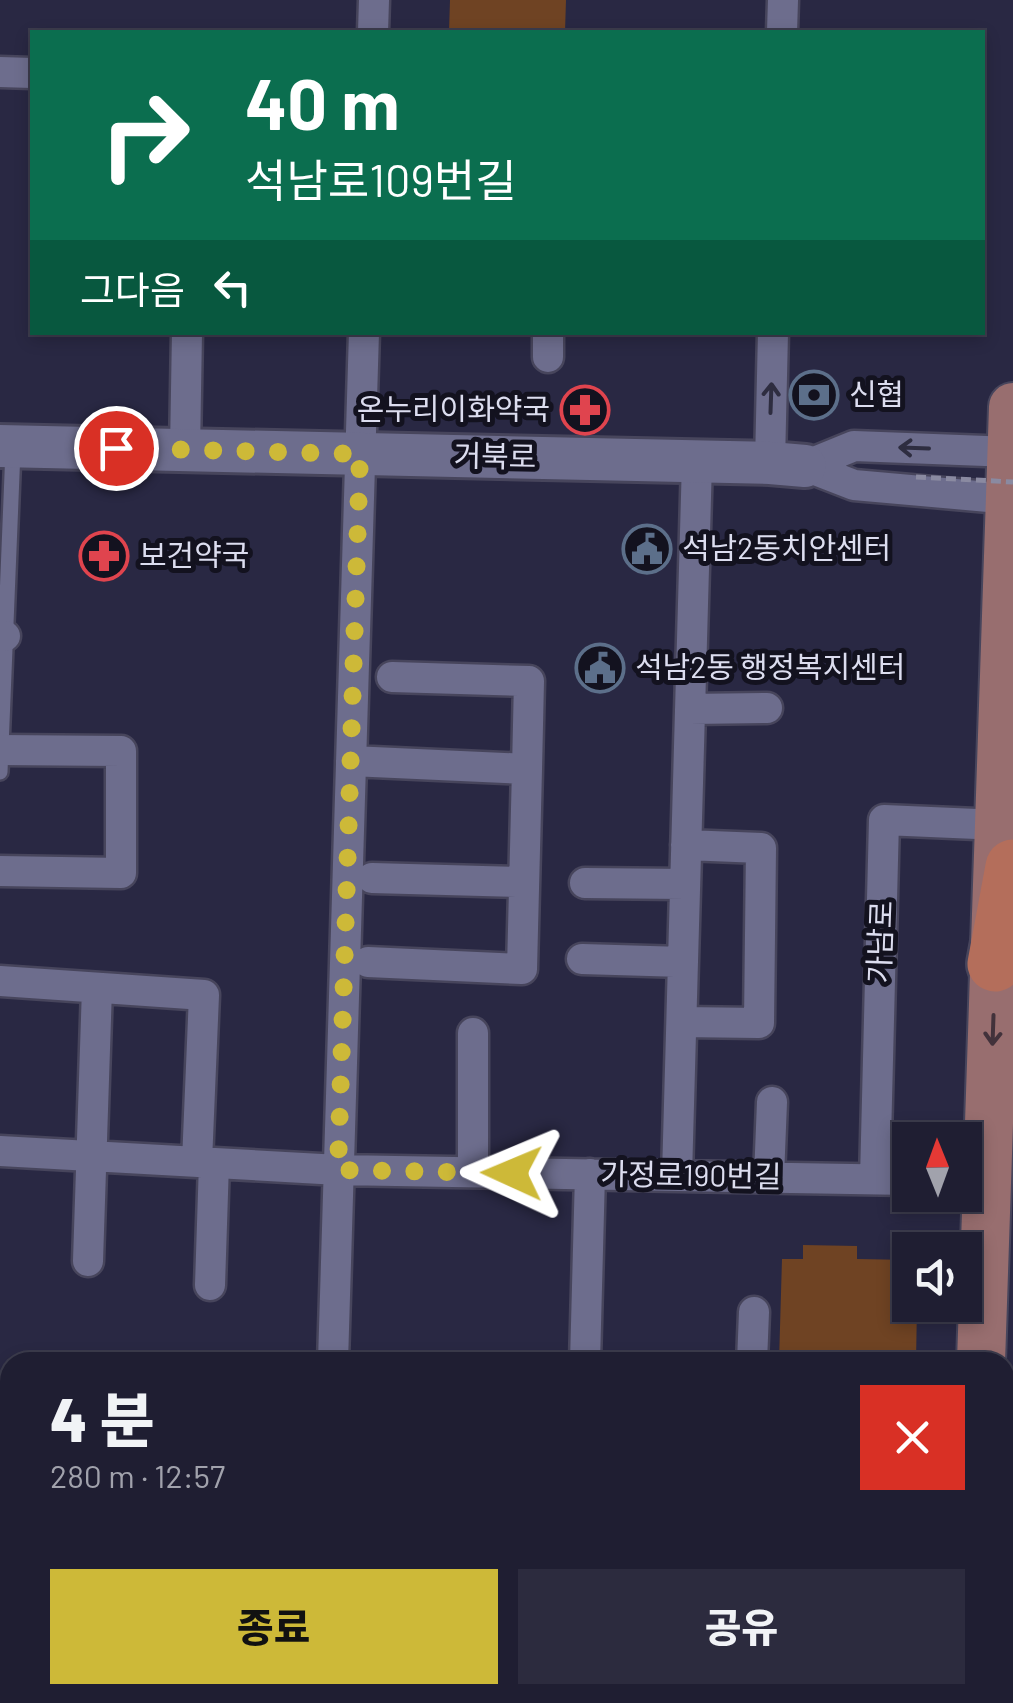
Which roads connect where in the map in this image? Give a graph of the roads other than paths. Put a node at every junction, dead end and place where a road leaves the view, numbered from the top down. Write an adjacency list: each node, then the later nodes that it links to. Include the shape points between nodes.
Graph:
1 (374, 0): 3 (street)
2 (783, 0): 4 (street)
3 (373, 30)
4 (782, 30)
5 (0, 72): 6 (street)
6 (30, 73)
7 (187, 335): 12 (street)
8 (364, 335): 14 (street)
9 (773, 335): 16 (street, one-way to 9)
10 (1013, 408): 13 (main road)
11 (6, 446): 12 (street, 거북로); 18 (lane)
12 (185, 450): 14 (street, 거북로)
13 (1012, 452): 16 (street, one-way to 16, via 854,446); 17 (main road)
14 (360, 454): 15 (street, 거북로); 23 (street)
15 (697, 461): 16 (street, 거북로); 21 (street)
16 (787, 464): 17 (street, via 854,485)
17 (1012, 490): 27 (main road)
18 (3, 636): 22 (lane)
19 (392, 677): 24 (street, via 530,681)
20 (766, 708): 21 (street)
21 (690, 709): 26 (street)
22 (1, 750): 25 (lane); 28 (street, via 121,751 121,856 120,874)
23 (351, 761): 24 (street); 46 (street)
24 (527, 770): 30 (street)
25 (0, 772)
26 (686, 846): 32 (street); 39 (street, via 761,848 759,1023)
27 (1006, 846): 36 (highway); 51 (street, 가남로, via 884,820)
28 (0, 871)
29 (372, 878): 30 (street)
30 (524, 882): 34 (street, via 522,969)
31 (585, 882): 32 (street)
32 (685, 884): 35 (street)
33 (582, 959): 35 (street)
34 (368, 962)
35 (683, 962): 39 (street)
36 (995, 964): 42 (main road, one-way to 42)
37 (0, 981): 38 (street)
38 (97, 988): 44 (street); 45 (street, via 204,995)
39 (682, 1022): 49 (street)
40 (473, 1033): 47 (street)
41 (772, 1102): 50 (street)
42 (981, 1122)
43 (0, 1150): 44 (street, 가정로190번길)
44 (92, 1156): 45 (street, 가정로190번길); 54 (street)
45 (206, 1162): 46 (street, 가정로190번길); 55 (street)
46 (338, 1170): 47 (street, 가정로190번길); 57 (street)
47 (473, 1172): 48 (street, 가정로190번길)
48 (590, 1174): 49 (street, 가정로190번길); 58 (street)
49 (677, 1176): 50 (street, 가정로190번길)
50 (769, 1177): 51 (street, 가정로190번길)
51 (875, 1179): 52 (street, 가정로190번길)
52 (892, 1179)
53 (977, 1212): 60 (main road)
54 (88, 1261)
55 (210, 1285)
56 (754, 1312): 59 (street)
57 (333, 1352)
58 (586, 1352)
59 (752, 1352)
60 (981, 1352)

